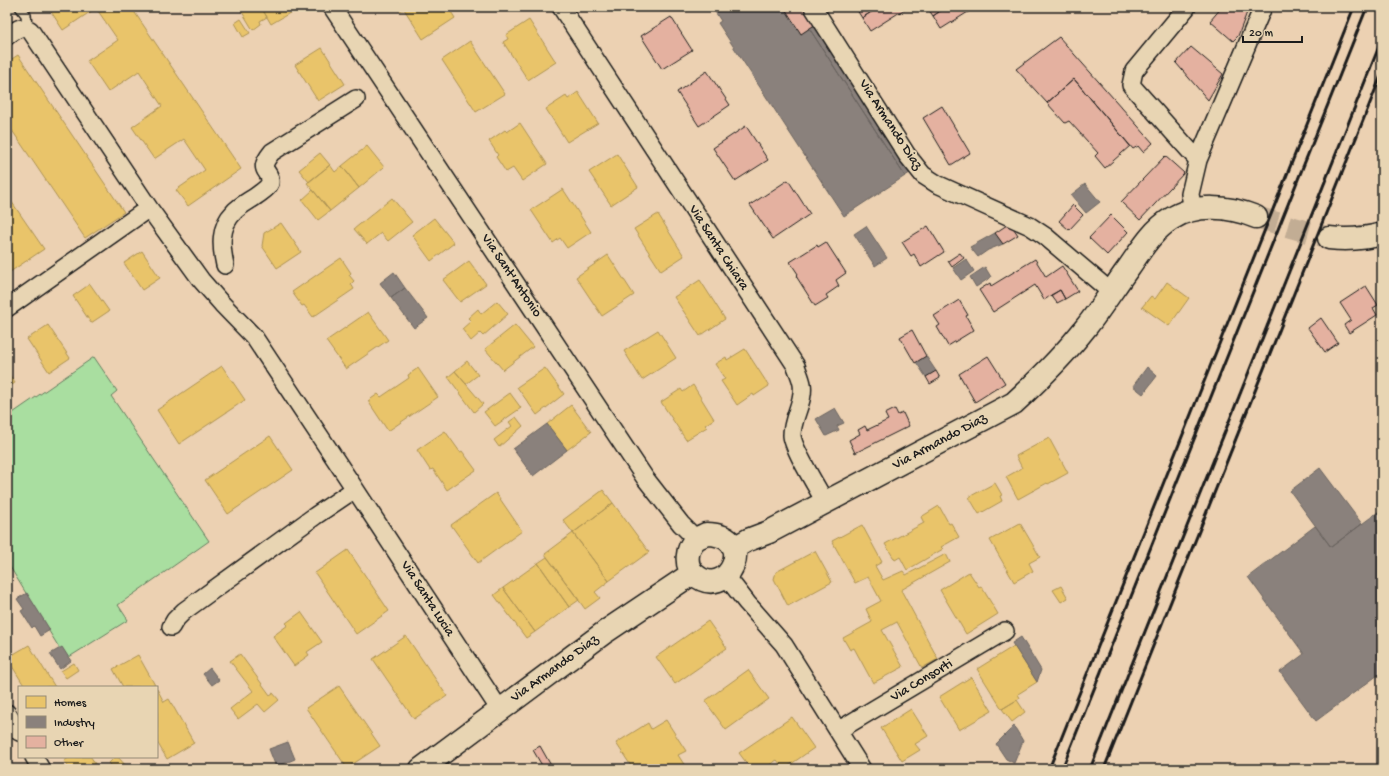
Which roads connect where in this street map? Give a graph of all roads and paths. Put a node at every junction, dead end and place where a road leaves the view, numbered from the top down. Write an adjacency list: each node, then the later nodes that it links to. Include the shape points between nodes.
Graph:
1 (20, 7): 7 (lane, via 26,15)
2 (332, 7): 21 (street, Via Sant'Antonio, via 645,478)
3 (561, 7): 20 (street, Via Santa Chiara, via 796,366 802,385 801,401 793,422 792,437)
4 (814, 7): 17 (street, Via Armando Diaz, via 923,175 937,184 1030,226)
5 (1187, 7): 10 (street, via 1134,71 1131,85)
6 (1263, 7): 10 (street)
7 (27, 27): 8 (street, via 19,28); 11 (street, Via Santa Lucia)
8 (7, 36)
9 (356, 99): 16 (street, via 272,152 266,159 264,169 270,183 266,189 234,212 222,233 221,249)
10 (1198, 160): 12 (street, via 1190,194)
11 (149, 208): 18 (street); 19 (street, Via Santa Lucia, via 201,280 254,337)
12 (1193, 210): 13 (street, Via Armando Diaz, via 1235,210); 17 (street, Via Armando Diaz, via 1179,214 1159,228)
13 (1256, 217)
14 (1382, 234): 15 (street, via 1346,240)
15 (1329, 238)
16 (225, 265)
17 (1111, 292): 20 (street, Via Armando Diaz, via 1086,327 1045,374 1014,403)
18 (7, 308)
19 (355, 488): 25 (street, via 184,611); 27 (street, Via Santa Lucia)
20 (824, 502): 22 (street, Via Armando Diaz)
21 (696, 539): 22 (street, via 706,534 717,534 727,539); 23 (street, via 690,548 688,560)
22 (734, 548): 24 (street, via 733,568)
23 (693, 574): 24 (street, via 708,581); 27 (street, Via Armando Diaz, via 605,632)
24 (726, 576): 30 (street, via 784,645)
25 (171, 627)
26 (1005, 631): 30 (street, Via Consorti)
27 (500, 710): 33 (street, Via Armando Diaz)
28 (7, 713): 29 (street)
29 (18, 730)
30 (839, 730): 34 (street)
31 (35, 758): 32 (street)
32 (41, 769)
33 (421, 769)
34 (862, 769)

